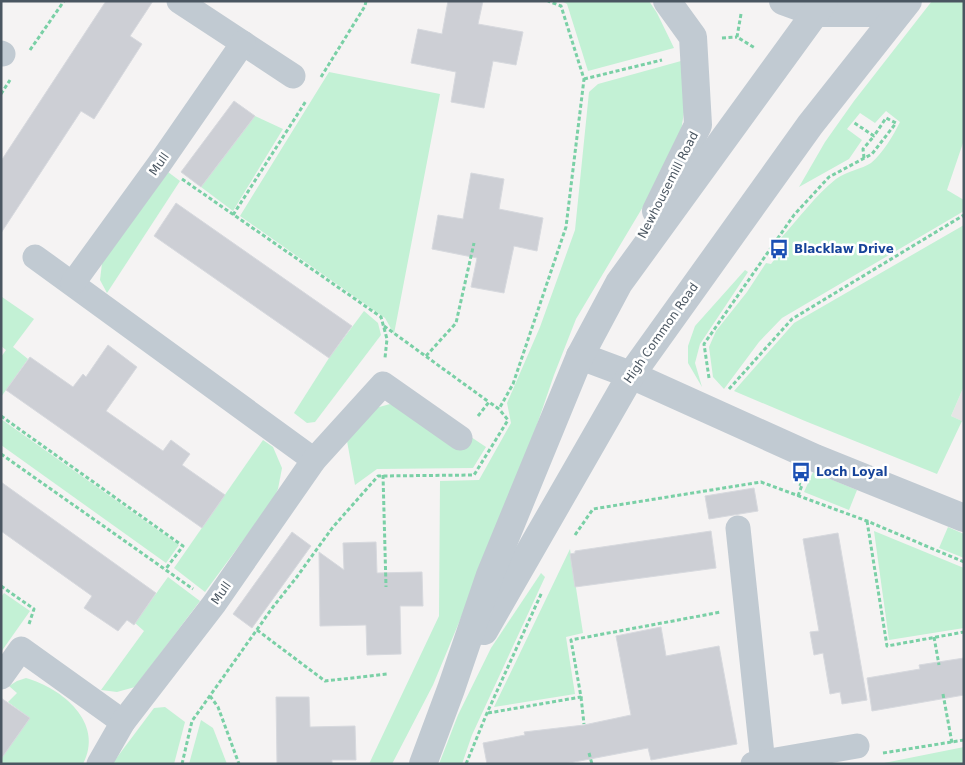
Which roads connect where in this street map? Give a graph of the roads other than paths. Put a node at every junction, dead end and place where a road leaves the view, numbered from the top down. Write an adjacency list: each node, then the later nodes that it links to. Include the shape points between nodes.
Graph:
1 (179, 1): 6 (street)
2 (667, 1): 10 (street, Newhousemill Road, via 693,37 698,125)
3 (783, 1): 4 (street)
4 (820, 7): 5 (street); 10 (street, High Common Road)
5 (903, 7): 12 (street, High Common Road, via 810,125)
6 (243, 43): 7 (street); 9 (street, Mull)
7 (294, 76)
8 (35, 257): 9 (street)
9 (73, 283): 14 (street)
10 (619, 284): 11 (street, High Common Road)
11 (580, 356): 12 (street); 18 (street, High Common Road, via 490,575)
12 (631, 375): 15 (street, via 815,458); 18 (street, High Common Road)
13 (460, 438): 14 (street, Mull, via 383,384)
14 (314, 460): 19 (street, Mull, via 214,604)
15 (964, 518)
16 (738, 528): 21 (street)
17 (1, 678): 19 (street, via 21,649)
18 (451, 689): 23 (street, High Common Road)
19 (123, 722): 22 (street, Mull)
20 (857, 746): 21 (street)
21 (759, 763)
22 (99, 764)
23 (423, 764)

